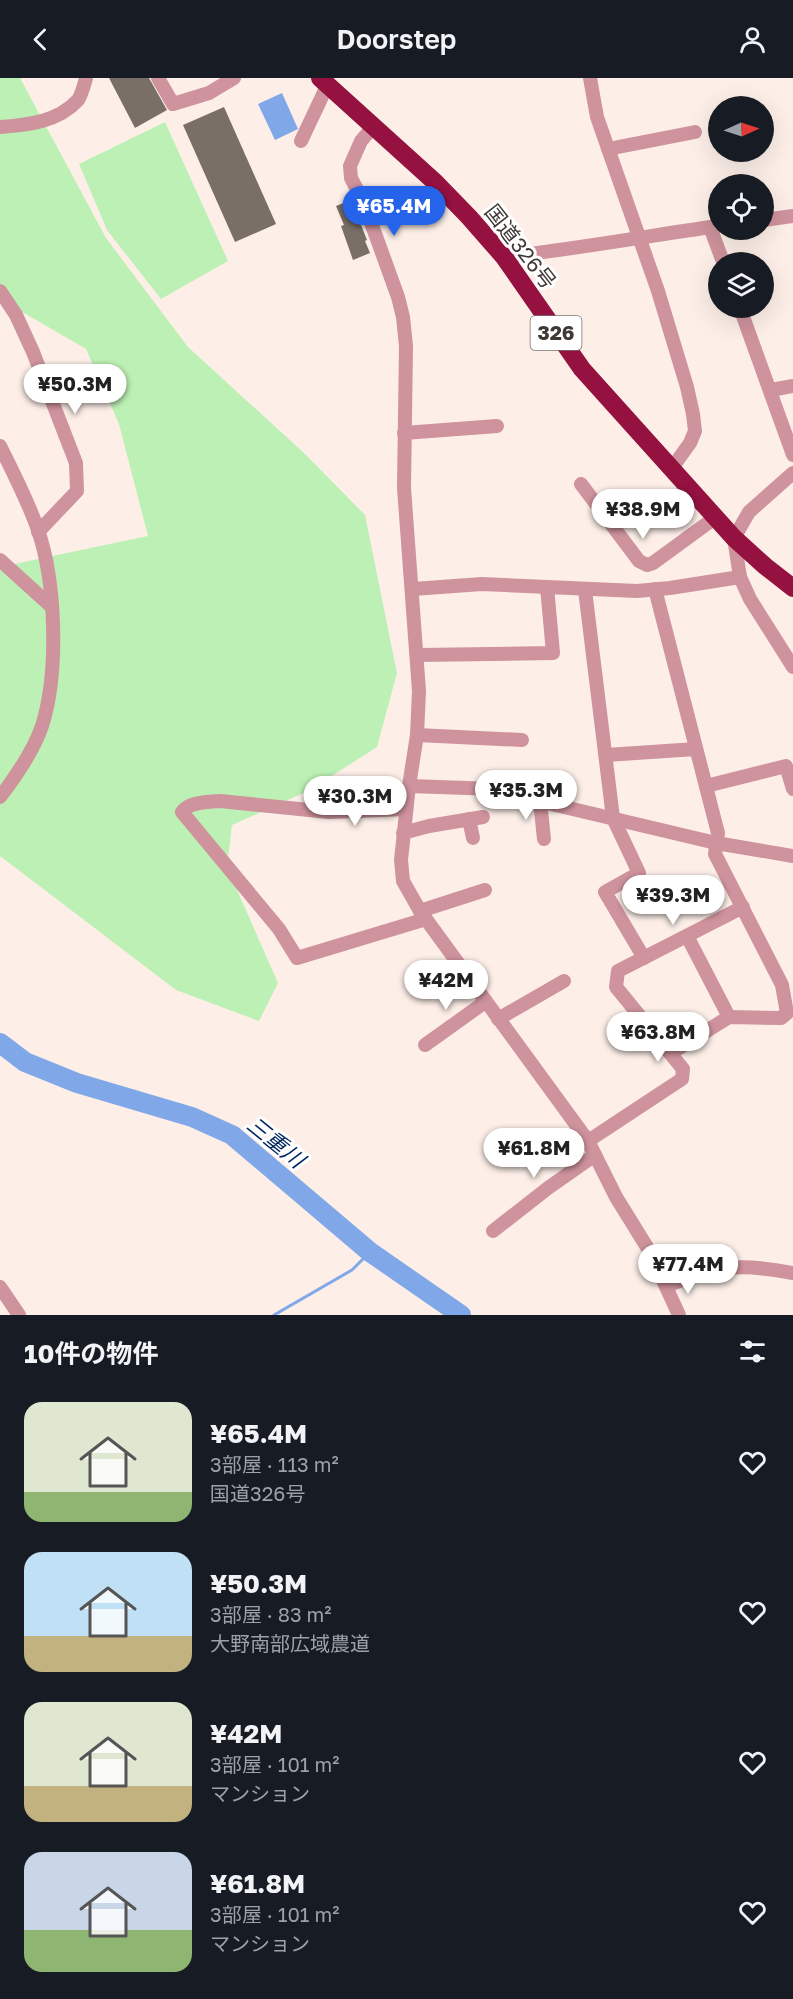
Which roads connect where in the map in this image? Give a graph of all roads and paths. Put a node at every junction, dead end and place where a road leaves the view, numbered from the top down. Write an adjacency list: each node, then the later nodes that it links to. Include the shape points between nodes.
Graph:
1 (86, 78): 6 (street, via 79,98 63,111 36,124)
2 (159, 78): 3 (street, via 173,104 209,93)
3 (234, 78)
4 (590, 78): 10 (street)
5 (323, 82): 7 (highway, 国道326号 / 326); 9 (street)
6 (0, 127)
7 (373, 127): 15 (highway, 国道326号 / 326, via 435,183); 21 (street, via 354,152 351,178 364,203 403,317)
8 (695, 132): 10 (street)
9 (301, 141)
10 (608, 149): 14 (street)
11 (793, 216): 12 (street)
12 (774, 219)
13 (708, 228): 14 (street)
14 (639, 237): 15 (street); 24 (street, via 693,414 695,430 690,443)
15 (504, 257): 24 (highway, 国道326号 / 326, via 582,369)
16 (0, 291): 28 (street, via 33,352 76,463 77,491)
17 (744, 318): 19 (street)
18 (793, 386): 19 (street)
19 (771, 390): 23 (street)
20 (497, 426): 21 (street)
21 (404, 433): 34 (street, via 404,488)
22 (0, 446): 28 (street)
23 (793, 454)
24 (672, 468): 27 (highway, 国道326号 / 326)
25 (793, 473): 29 (street, via 749,512)
26 (581, 484): 27 (street, via 639,561 647,565)
27 (716, 517): 29 (highway, 国道326号 / 326)
28 (38, 532): 37 (street)
29 (734, 538): 31 (street); 33 (highway, 国道326号 / 326)
30 (0, 560): 37 (street)
31 (740, 577): 35 (street); 39 (street, via 754,608)
32 (547, 588): 34 (street, via 482,584); 36 (street); 38 (street, via 553,653)
33 (793, 588)
34 (413, 589): 38 (street)
35 (655, 589): 36 (street); 42 (street)
36 (585, 590): 43 (street)
37 (52, 607): 47 (street, via 54,649 42,726 23,766)
38 (418, 655): 40 (street)
39 (793, 667)
40 (417, 735): 41 (street); 44 (street)
41 (522, 740)
42 (696, 749): 43 (street); 45 (street)
43 (606, 755): 51 (street)
44 (409, 786): 48 (street, via 496,789); 49 (street)
45 (706, 786): 46 (street, via 786,766); 56 (street, via 718,833)
46 (793, 789)
47 (0, 797)
48 (540, 801): 51 (street); 55 (street)
49 (406, 809): 53 (street); 60 (street, via 329,812 220,801 194,805 182,812 279,929 297,958)
50 (483, 817): 52 (street)
51 (614, 818): 56 (street); 62 (street, via 639,873 606,892)
52 (469, 819): 53 (street); 54 (street)
53 (403, 833): 60 (street, via 403,881)
54 (472, 838)
55 (544, 839)
56 (716, 843): 57 (street); 59 (street, via 715,854)
57 (793, 856)
58 (485, 890): 60 (street)
59 (742, 907): 61 (street); 65 (street, via 782,985 787,1013 780,1018)
60 (423, 915): 64 (street)
61 (687, 936): 62 (street); 65 (street)
62 (644, 958): 68 (street, via 618,971 616,987)
63 (564, 981): 66 (street)
64 (485, 1002): 66 (street); 67 (street)
65 (729, 1017): 68 (street)
66 (498, 1018): 69 (street)
67 (425, 1045)
68 (670, 1053): 69 (street, via 683,1069 682,1079)
69 (588, 1141): 70 (street)
70 (595, 1155): 71 (street); 73 (street)
71 (493, 1231)
72 (793, 1274): 73 (street, via 733,1266 699,1273)
73 (667, 1286): 76 (street)
74 (0, 1287): 75 (street)
75 (19, 1315)
76 (679, 1315)

